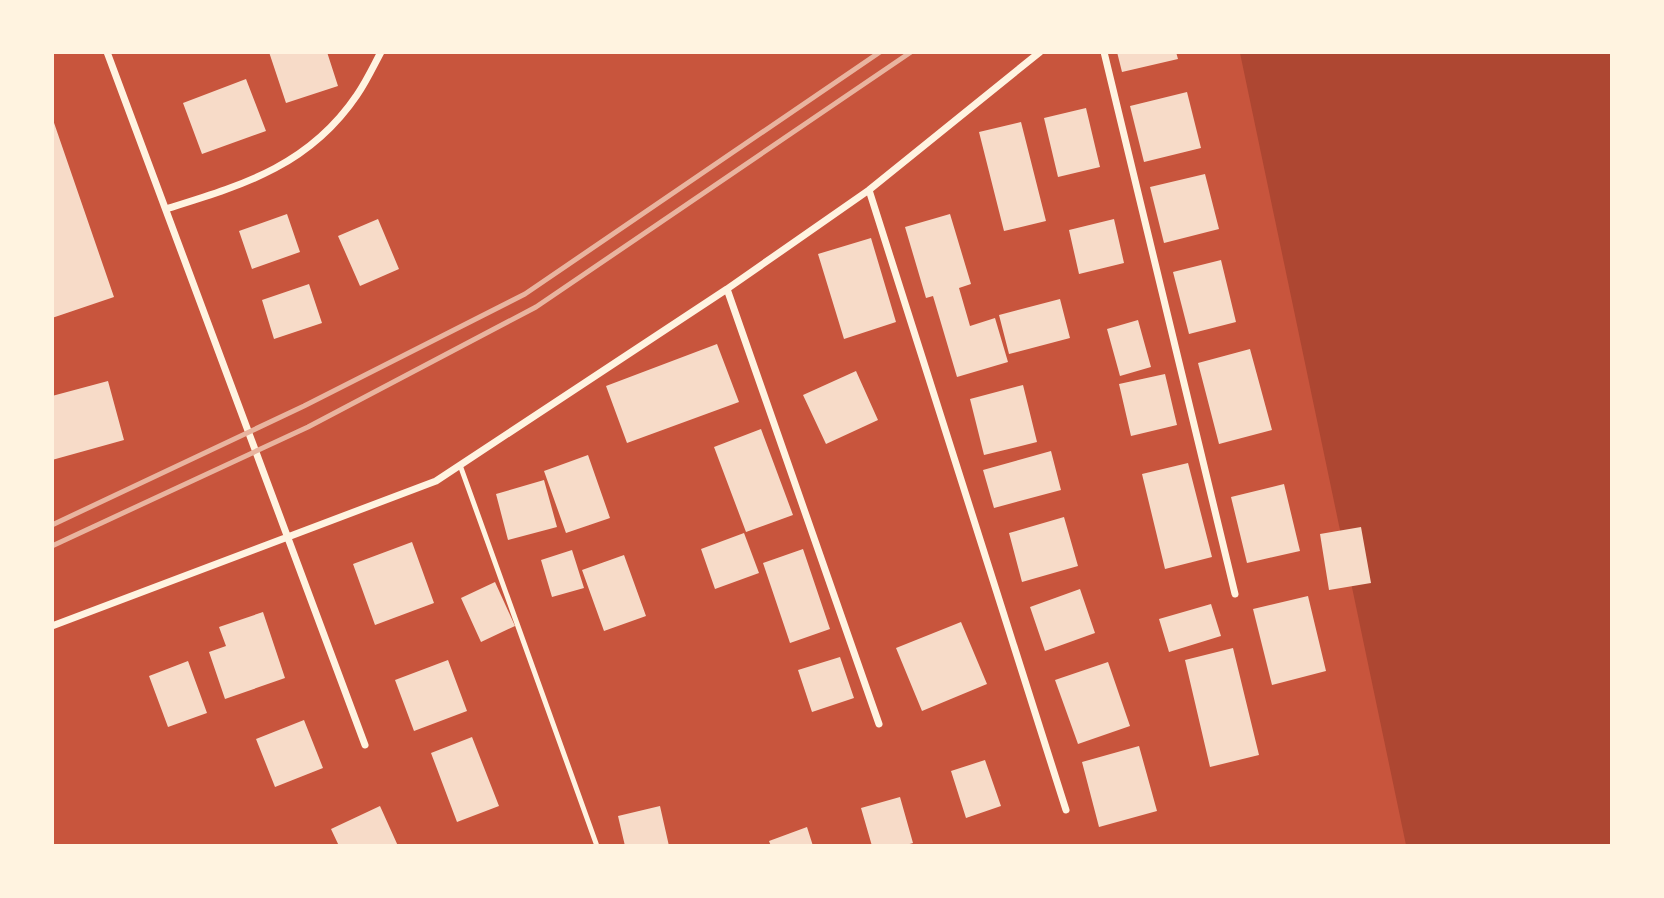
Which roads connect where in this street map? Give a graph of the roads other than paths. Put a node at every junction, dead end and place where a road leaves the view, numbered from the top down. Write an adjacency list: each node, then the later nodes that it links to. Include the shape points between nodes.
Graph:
1 (107, 52): 6 (street)
2 (381, 52): 6 (street, via 357,96 317,141 279,168)
3 (1040, 52): 5 (street)
4 (1104, 52): 10 (street)
5 (869, 190): 7 (street); 14 (street)
6 (166, 209): 9 (street)
7 (727, 289): 8 (street); 12 (street)
8 (460, 465): 9 (street, via 436,481); 15 (lane)
9 (287, 536): 11 (street); 13 (street)
10 (1235, 594)
11 (52, 626)
12 (879, 724)
13 (365, 745)
14 (1066, 810)
15 (597, 845)

